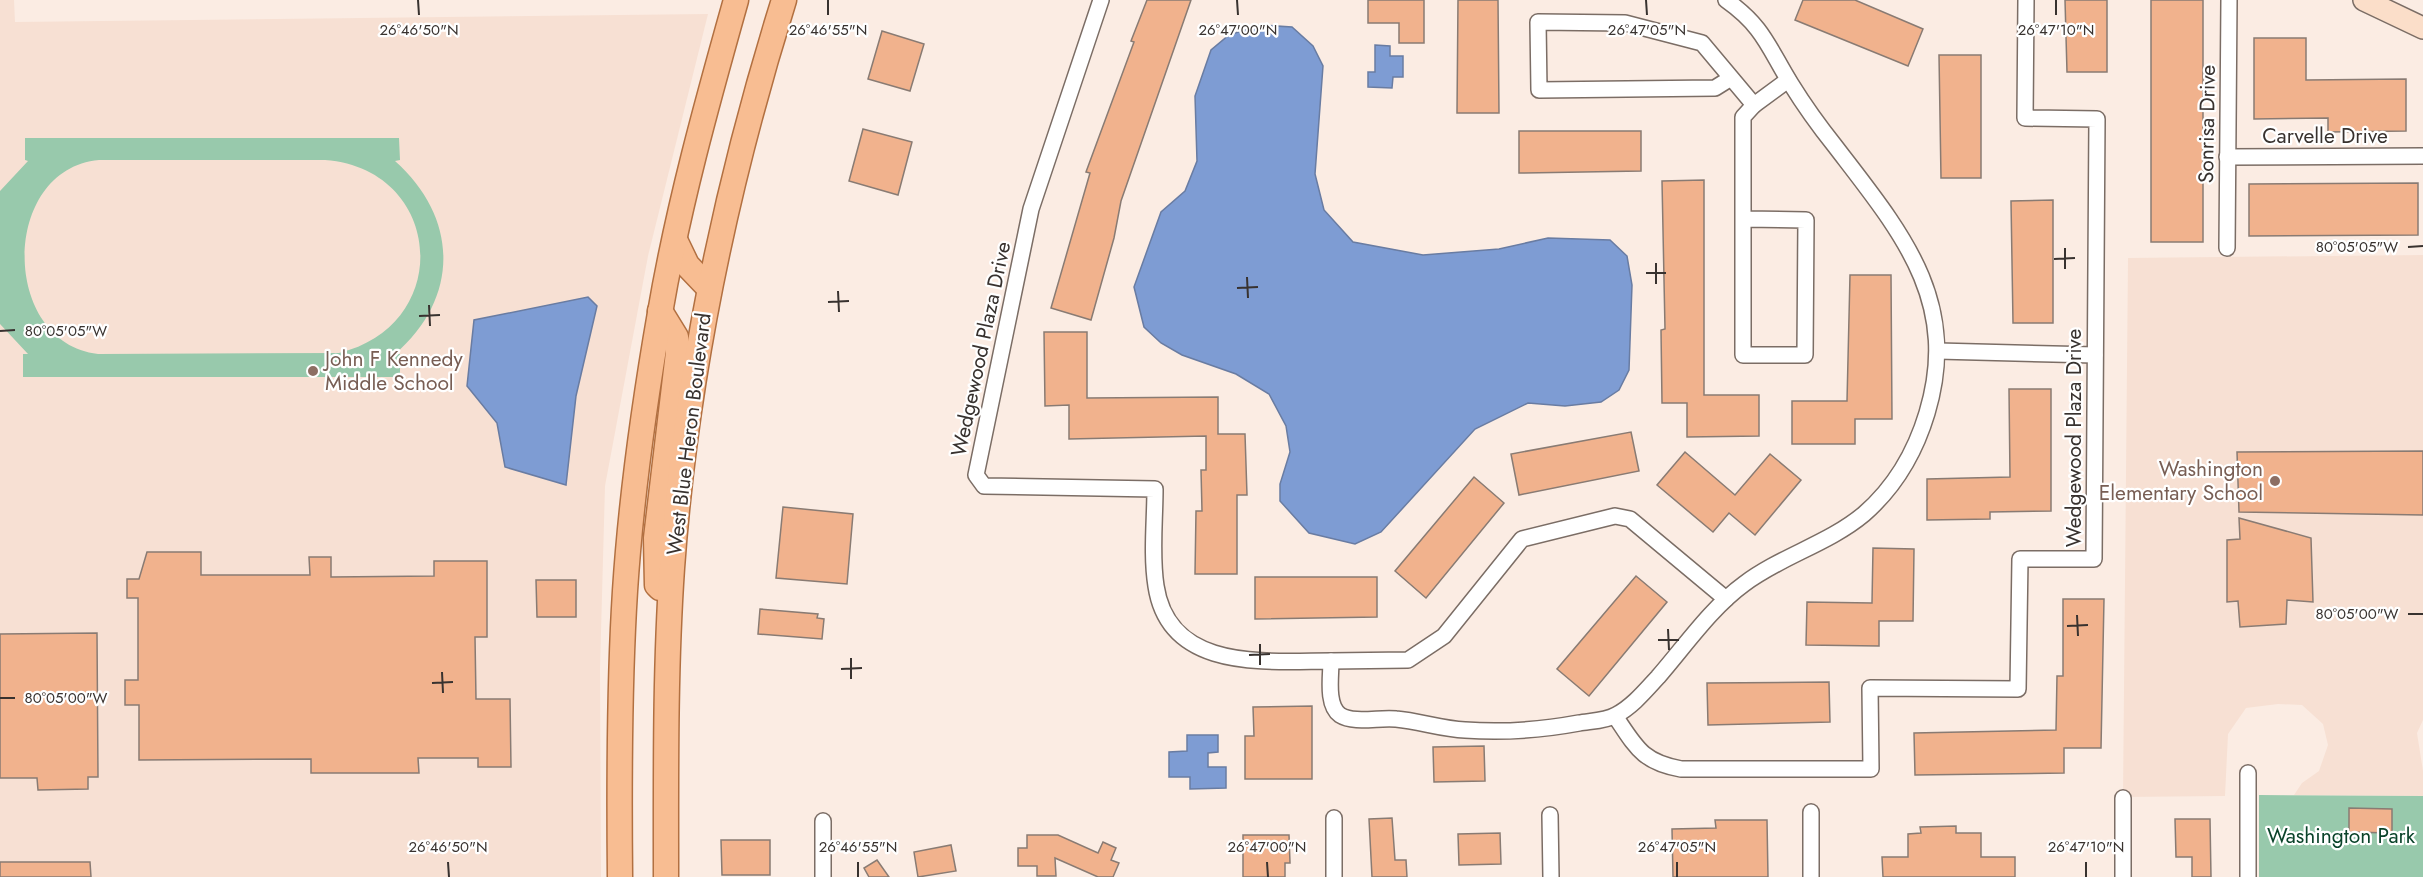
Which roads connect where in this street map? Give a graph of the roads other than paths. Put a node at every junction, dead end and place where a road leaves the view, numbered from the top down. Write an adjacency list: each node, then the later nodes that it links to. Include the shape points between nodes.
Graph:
1 (736, 0): 15 (main road, West Blue Heron Boulevard)
2 (784, 0): 17 (main road, West Blue Heron Boulevard, via 732,180)
3 (1101, 0): 23 (street, Wedgewood Plaza Drive, via 1031,209 976,475 984,486 1155,489 1156,585 1164,614 1178,633 1226,658)
4 (1726, 0): 10 (street, via 1754,22)
5 (2026, 0): 20 (street, Wedgewood Plaza Drive, via 2025,118 2097,119)
6 (2229, 0): 13 (street, Sonrisa Drive)
7 (2364, 0): 8 (street)
8 (2423, 28)
9 (1731, 78): 9 (street, via 1702,43 1625,23 1538,22 1539,90 1715,88); 11 (street)
10 (1788, 80): 11 (street); 19 (street, via 1870,192 1912,258 1932,302)
11 (1754, 105): 14 (street, via 1743,117)
12 (2423, 156): 13 (street, Carvelle Drive)
13 (2227, 157): 16 (street, Sonrisa Drive)
14 (1744, 219): 14 (street, via 1743,355 1805,355 1806,220)
15 (675, 240): 17 (main road, via 687,265); 18 (main road, West Blue Heron Boulevard)
16 (2227, 248)
17 (709, 288): 21 (main road, West Blue Heron Boulevard, via 680,483)
18 (660, 311): 21 (main road, via 676,338 678,353 656,538 657,585); 31 (main road, West Blue Heron Boulevard, via 625,591)
19 (1938, 351): 20 (street); 22 (street, via 1924,425 1890,488 1854,521 1770,567)
20 (2095, 355): 24 (street, Wedgewood Plaza Drive, via 2094,559 2020,559 2018,689 1870,688 1871,769 1681,769 1659,765 1642,755)
21 (671, 597): 32 (main road, West Blue Heron Boulevard)
22 (1726, 599): 23 (street, Wedgewood Plaza Drive, via 1630,519 1615,516 1522,539 1444,636 1408,660); 24 (street, via 1643,694)
23 (1331, 661): 24 (street, via 1331,703 1338,714 1349,718 1396,719 1463,730 1533,731)
24 (1615, 716)
25 (2248, 773): 38 (street)
26 (2123, 798): 37 (street)
27 (1811, 812): 36 (street)
28 (1551, 815): 35 (street)
29 (1334, 818): 34 (street)
30 (823, 821): 33 (street)
31 (620, 877)
32 (666, 877)
33 (823, 877)
34 (1334, 877)
35 (1551, 877)
36 (1811, 877)
37 (2124, 877)
38 (2248, 877)

